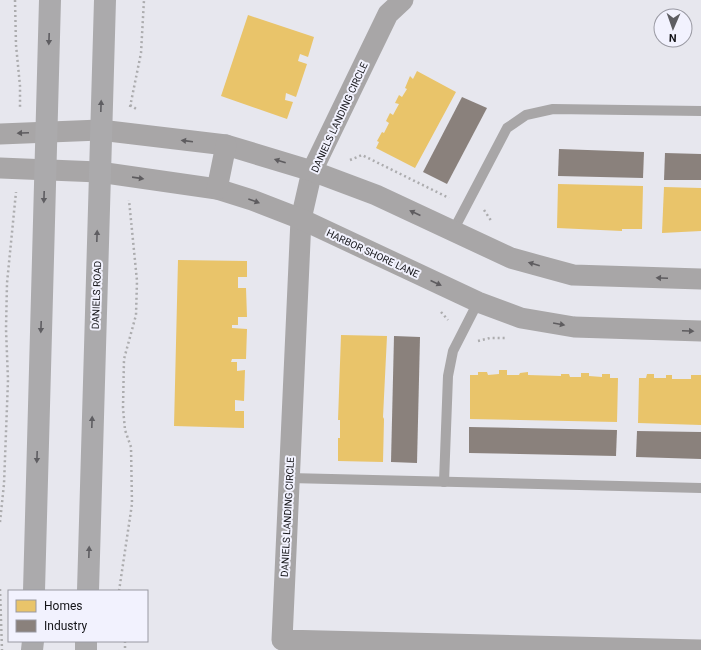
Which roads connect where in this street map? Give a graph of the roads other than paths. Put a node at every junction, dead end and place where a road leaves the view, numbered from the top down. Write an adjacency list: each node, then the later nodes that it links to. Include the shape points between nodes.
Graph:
1 (50, 0): 6 (main road, one-way to 6)
2 (105, 0): 5 (main road, DANIELS ROAD, one-way to 2)
3 (403, 0): 11 (street, DANIELS LANDING CIRCLE, via 388,14)
4 (701, 111): 15 (lane, via 553,108 526,115 507,128)
5 (100, 130): 6 (street); 8 (street, one-way to 5); 12 (main road, DANIELS ROAD)
6 (46, 132): 7 (street, one-way to 7); 10 (main road)
7 (9, 133)
8 (226, 145): 11 (street, one-way to 8); 13 (street)
9 (9, 168): 10 (street, HARBOR SHORE LANE)
10 (45, 170): 12 (street, HARBOR SHORE LANE); 22 (main road, one-way to 22)
11 (312, 171): 14 (street, DANIELS LANDING CIRCLE); 15 (street, one-way to 11, via 376,195)
12 (99, 172): 13 (street, HARBOR SHORE LANE, one-way to 13); 23 (main road, DANIELS ROAD, one-way to 12)
13 (217, 189): 14 (street, HARBOR SHORE LANE, one-way to 14)
14 (301, 219): 17 (street, HARBOR SHORE LANE, one-way to 17); 19 (street, DANIELS LANDING CIRCLE)
15 (453, 230): 16 (street, one-way to 15, via 573,276 511,258)
16 (701, 279)
17 (478, 302): 18 (street, HARBOR SHORE LANE, one-way to 18, via 521,318 574,327); 20 (lane, via 453,351 448,376)
18 (701, 331)
19 (289, 478): 20 (lane); 24 (street, DANIELS LANDING CIRCLE)
20 (444, 482): 21 (lane)
21 (701, 488)
22 (34, 590)
23 (88, 590)
24 (282, 645): 25 (street, DANIELS LANDING CIRCLE)
25 (346, 646): 26 (street, DANIELS LANDING CIRCLE)
26 (701, 650)

